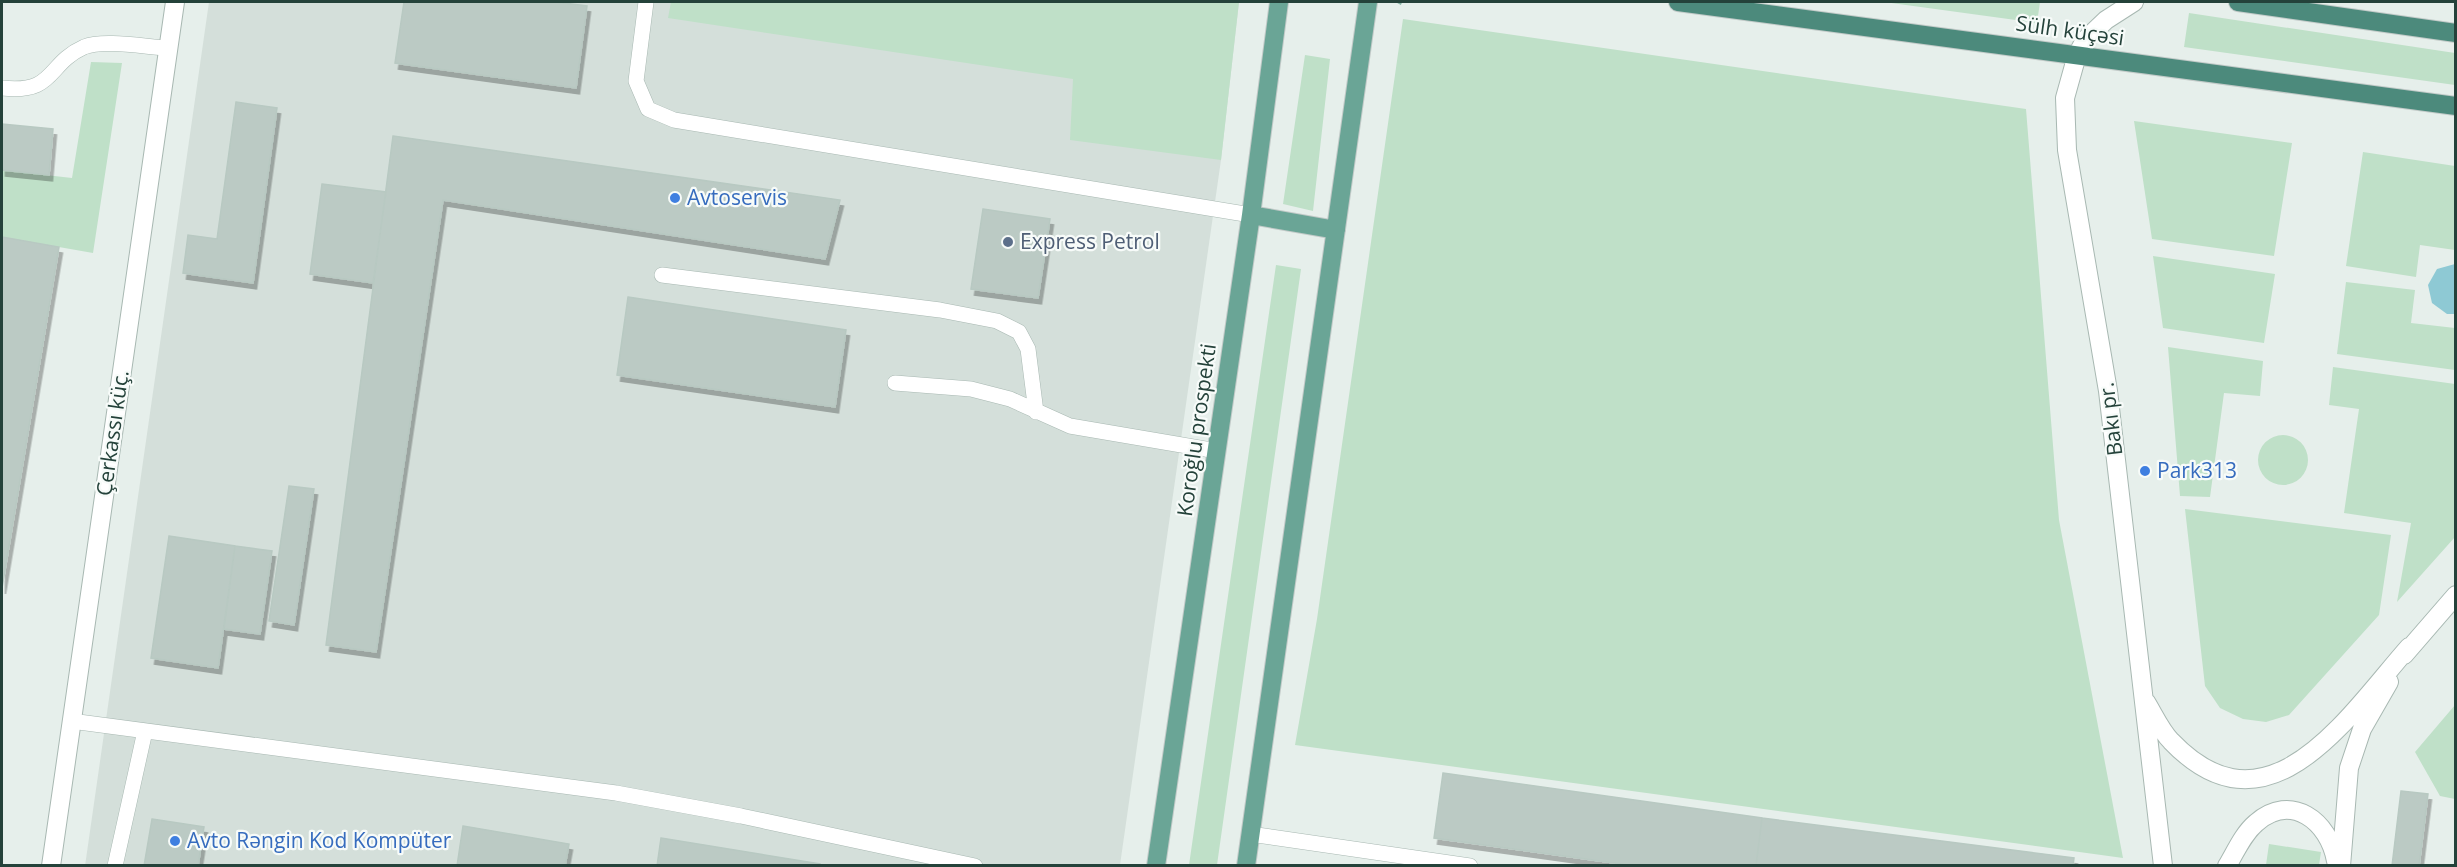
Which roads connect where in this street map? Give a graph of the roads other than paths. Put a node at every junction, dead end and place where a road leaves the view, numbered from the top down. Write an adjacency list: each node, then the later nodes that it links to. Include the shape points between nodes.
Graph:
1 (175, 2): 9 (street, Çerkassı küç.)
2 (646, 2): 13 (lane, via 636,81 648,109 674,120)
3 (1279, 2): 13 (main road, Koroğlu prospekti)
4 (1368, 2): 14 (main road)
5 (1678, 2): 10 (highway, Sülh küçəsi)
6 (2134, 2): 10 (street, Bakı pr., via 2106,20 2085,40)
7 (2238, 2): 8 (highway)
8 (2456, 33)
9 (168, 48): 11 (lane, via 98,44 85,47 70,56 44,83 22,90); 22 (street, Çerkassı küç.)
10 (2077, 55): 12 (highway, Sülh küçəsi); 21 (street, Bakı pr., via 2065,98 2067,150 2108,390)
11 (2, 88)
12 (2456, 106)
13 (1251, 215): 14 (main road); 18 (main road, Koroğlu prospekti)
14 (1336, 230): 24 (main road)
15 (662, 275): 17 (lane, via 940,310 997,321 1019,332 1028,349)
16 (895, 383): 17 (lane, via 971,389 1010,399)
17 (1036, 412): 18 (lane, via 1070,426)
18 (1217, 452): 29 (main road, Koroğlu prospekti)
19 (2456, 596): 20 (street)
20 (2409, 647): 21 (street, via 2324,744 2288,770 2255,779 2230,777 2200,766 2169,740); 34 (street, via 2362,729 2353,754)
21 (2142, 696): 32 (street, Bakı pr.)
22 (71, 721): 23 (lane); 26 (street, Çerkassı küç.)
23 (145, 731): 27 (lane); 28 (lane, via 616,793)
24 (1250, 834): 25 (lane); 30 (main road)
25 (1421, 862): 31 (lane)
26 (51, 866)
27 (115, 866)
28 (975, 866)
29 (1156, 866)
30 (1246, 866)
31 (1470, 866)
32 (2163, 866)
33 (2227, 866): 34 (street, via 2256,823 2284,809 2310,815 2321,825)
34 (2339, 866)

